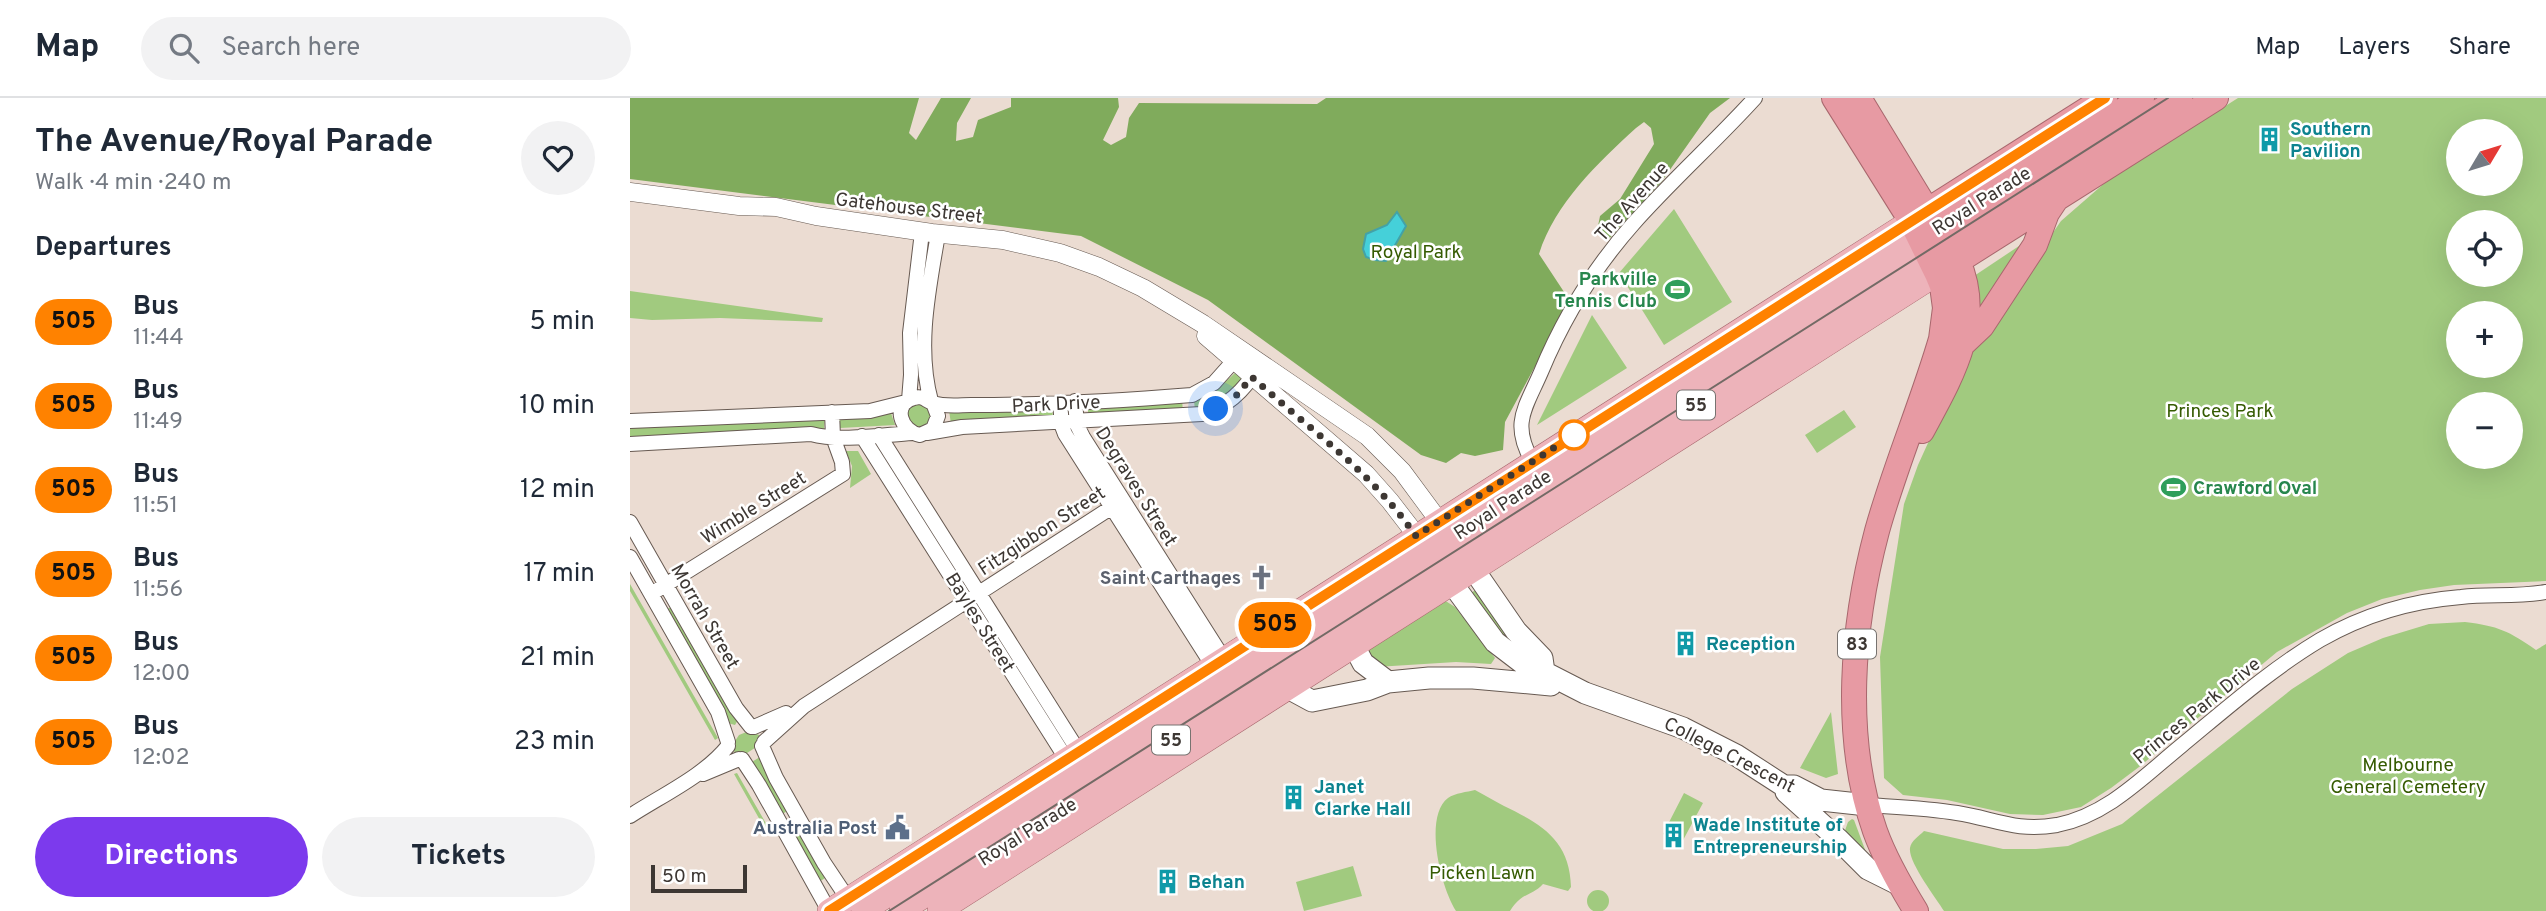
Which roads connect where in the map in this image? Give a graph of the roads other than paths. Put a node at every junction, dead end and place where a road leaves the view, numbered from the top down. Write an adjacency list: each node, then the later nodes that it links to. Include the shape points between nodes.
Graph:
1 (1755, 98): 32 (street, The Avenue, via 1606,257 1553,345 1524,411 1521,438)
2 (1834, 98): 12 (highway, 83)
3 (1859, 98): 12 (highway, 83)
4 (2105, 98): 8 (highway, Royal Parade / 55)
5 (2142, 98): 8 (highway, Royal Parade / 55)
6 (2180, 98): 12 (highway, Royal Parade / 55)
7 (2216, 98): 10 (highway, Royal Parade / 55)
8 (2080, 126): 12 (highway, Royal Parade / 55)
9 (630, 192): 11 (street, Gatehouse Street, via 739,206 776,206)
10 (2056, 200): 12 (highway, Royal Parade / 55); 14 (highway, via 2035,245 1980,329)
11 (930, 233): 13 (street); 15 (street, Gatehouse Street, via 1003,240 1060,253 1117,275 1172,306)
12 (1934, 242): 14 (highway, 83, via 1963,272 1968,303); 32 (main road, Royal Parade / 55); 32 (main road, Royal Parade / 55, via 1788,311); 33 (highway, 83, via 1944,293 1943,331); 35 (main road, Royal Parade / 55)
13 (916, 326): 18 (street); 20 (street)
14 (1964, 343): 33 (highway, 83)
15 (1238, 356): 16 (street, Gatehouse Street); 17 (street, Park Drive, via 1209,387)
16 (1256, 370): 23 (street, Park Drive, via 1223,406); 37 (street, Gatehouse Street, via 1372,439 1402,471); 40 (street, Gatehouse Street, via 1366,474)
17 (1187, 396): 19 (street, Park Drive); 23 (street)
18 (908, 401): 20 (street, via 920,397); 22 (street, via 874,410); 27 (street, via 901,416 904,426)
19 (1075, 401): 21 (street, Park Drive); 25 (street, Degraves Street)
20 (932, 402): 21 (street, Park Drive); 27 (street, via 937,421 933,429)
21 (1060, 402): 26 (street, Degraves Street)
22 (832, 412): 24 (street); 30 (street)
23 (1189, 416): 25 (street, Park Drive)
24 (630, 421)
25 (1077, 422): 26 (street, Park Drive); 34 (street, Degraves Street)
26 (1061, 423): 27 (street, Park Drive); 34 (street, Degraves Street, via 1065,435)
27 (918, 433): 28 (street, Park Drive)
28 (880, 435): 29 (street, Park Drive); 44 (street, Bayles Street)
29 (862, 436): 30 (street, Park Drive); 44 (street, Bayles Street)
30 (833, 437): 31 (street, Park Drive, via 811,434); 41 (street, Wimble Street, via 843,474)
31 (630, 444)
32 (1543, 479): 35 (main road); 37 (main road, Royal Parade / 55); 37 (main road, Royal Parade / 55)
33 (1892, 487): 60 (highway, 83, via 1872,551 1857,640 1856,726)
34 (1118, 504): 44 (street, Fitzgibbon Street); 47 (street, Degraves Street)
35 (1553, 520): 37 (main road, Royal Parade / 55)
36 (630, 522): 38 (street, Morrah Street)
37 (1457, 546): 40 (main road, Royal Parade / 55); 40 (main road, Royal Parade / 55); 46 (main road, College Crescent, via 1516,631 1542,658)
38 (645, 549): 39 (street); 41 (street, Morrah Street)
39 (630, 557): 43 (street, Morrah Street)
40 (1434, 560): 45 (main road, Royal Parade / 55); 46 (main road, College Crescent, via 1499,646 1528,668); 47 (main road, Royal Parade / 55); 47 (main road, Royal Parade / 55)
41 (666, 584): 43 (street, Wimble Street); 52 (street, Morrah Street, via 736,708)
42 (2546, 592): 60 (street, Princes Park Drive, via 2424,601 2367,617 2289,660 2135,785 2084,818 2031,828 1948,811)
43 (651, 594): 53 (street, Morrah Street, via 719,712)
44 (973, 597): 51 (street, Fitzgibbon Street); 57 (street, Bayles Street)
45 (1354, 646): 48 (main road, via 1363,663); 50 (main road, Royal Parade / 55)
46 (1544, 671): 49 (main road, College Crescent)
47 (1229, 679): 55 (main road, Royal Parade / 55); 57 (main road, Royal Parade / 55)
48 (1388, 682): 49 (main road, College Crescent, via 1448,677); 50 (main road, College Crescent, via 1312,701)
49 (1563, 683): 59 (main road, College Crescent, via 1695,734)
50 (1288, 688): 55 (main road, Royal Parade / 55)
51 (804, 706): 52 (street, Fitzgibbon Street); 54 (street, Fitzgibbon Street)
52 (752, 727): 53 (street, via 739,731); 54 (street, via 762,732)
53 (728, 744): 56 (street, via 731,756); 58 (street)
54 (763, 744): 56 (street, via 755,755); 61 (street, via 769,766)
55 (1170, 752): 57 (main road, Royal Parade / 55)
56 (740, 759): 58 (street); 63 (street)
57 (1080, 779): 65 (main road, Royal Parade / 55, via 1025,797); 66 (main road, Royal Parade / 55); 67 (main road, Royal Parade / 55)
58 (682, 783): 62 (street)
59 (1784, 786): 60 (main road, College Crescent, via 1794,786 1821,800); 64 (main road, via 1787,794 1868,869)
60 (1867, 805): 64 (highway, 83)
61 (797, 815): 63 (street); 65 (street)
62 (630, 816)
63 (781, 824): 65 (street)
64 (1900, 885): 68 (highway, 83)
65 (842, 908)
66 (901, 911)
67 (939, 911)
68 (1916, 911)

